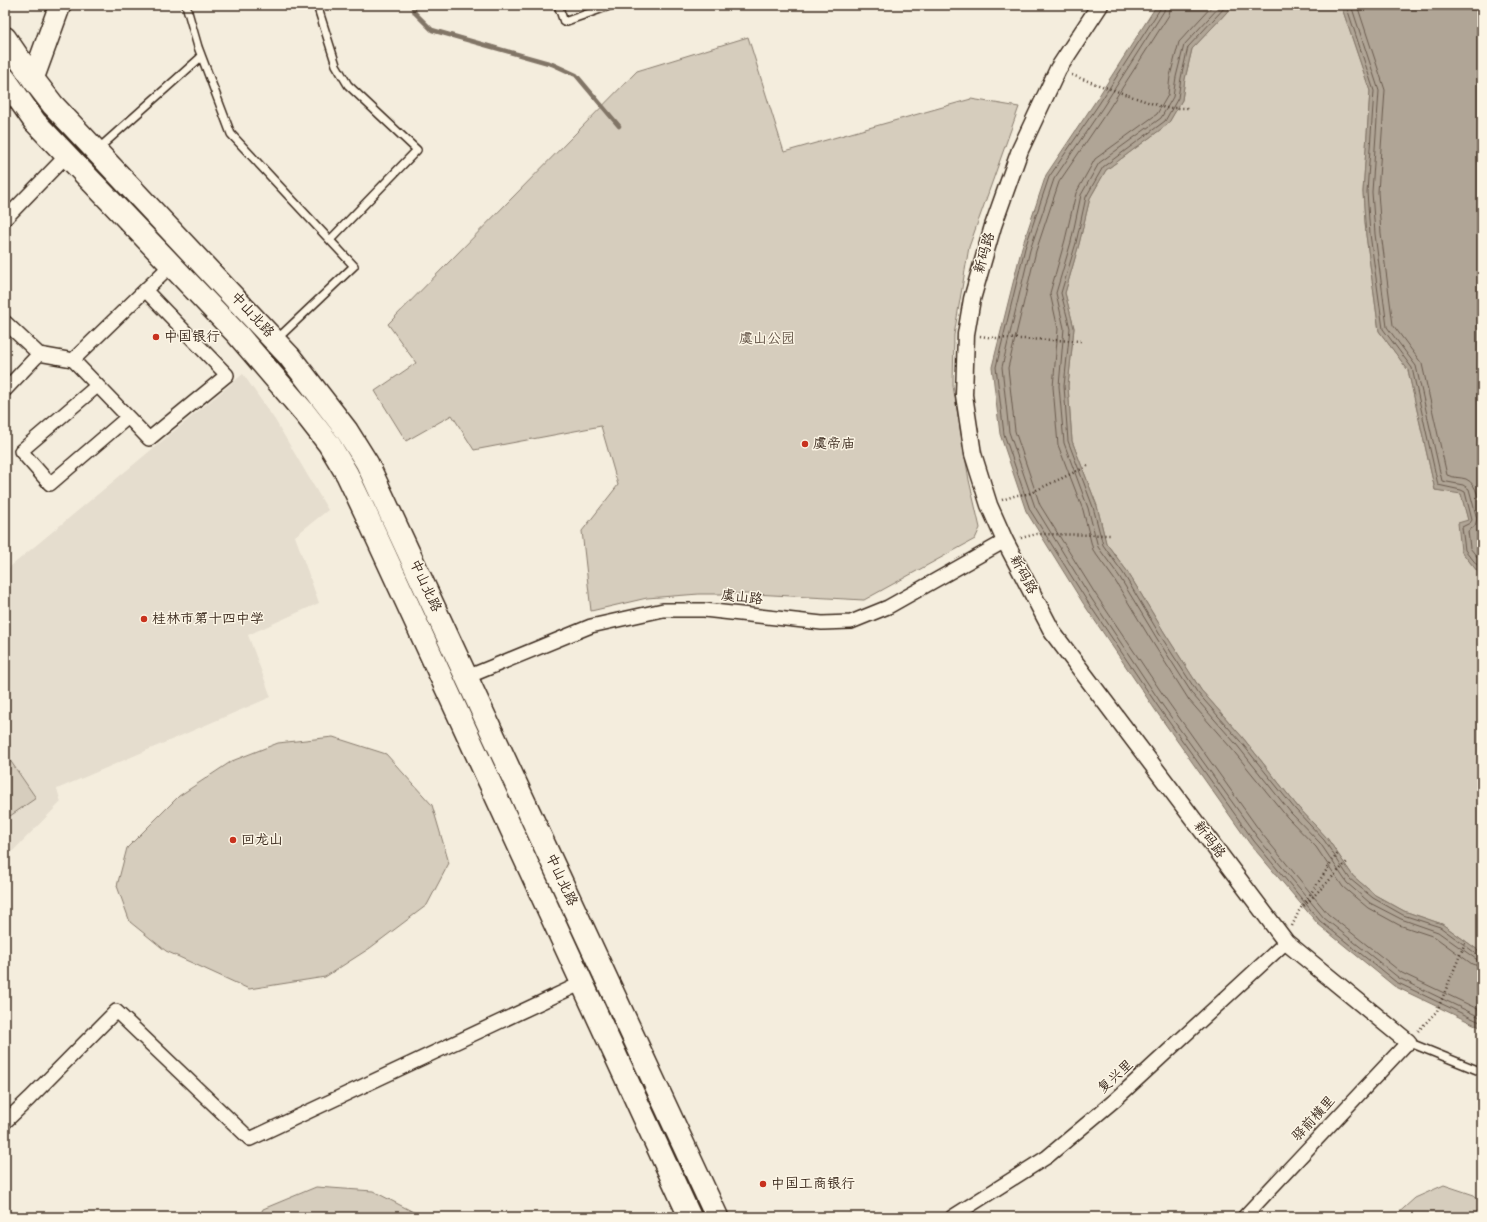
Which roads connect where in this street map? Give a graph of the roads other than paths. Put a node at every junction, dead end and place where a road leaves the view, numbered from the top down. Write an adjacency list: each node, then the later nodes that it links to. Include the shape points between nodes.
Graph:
1 (60, 5): 9 (main road)
2 (186, 5): 8 (lane)
3 (317, 5): 14 (lane, via 336,65 348,85 417,150)
4 (558, 5): 5 (lane, via 564,22)
5 (612, 5)
6 (1100, 5): 24 (street, 新码路, via 1058,69 1020,150 993,226 972,298 966,334 964,395 973,454 989,505)
7 (5, 38): 9 (highway, 中山北路)
8 (201, 57): 11 (lane); 14 (lane, via 231,134)
9 (33, 80): 11 (highway, 中山北路)
10 (8, 89): 12 (highway, 中山北路)
11 (96, 151): 18 (highway, 中山北路)
12 (67, 155): 13 (street); 15 (highway, 中山北路)
13 (5, 219)
14 (330, 240): 18 (lane, via 354,266)
15 (171, 265): 16 (street); 27 (highway, 中山北路, via 238,335 304,412 329,444 347,474)
16 (145, 290): 20 (street); 23 (street, via 227,375 150,439)
17 (5, 322): 19 (street)
18 (276, 341): 25 (highway, 中山北路, via 347,431 367,463)
19 (39, 354): 20 (street); 22 (street)
20 (73, 360): 21 (street)
21 (97, 386): 23 (street); 23 (street, via 21,451 50,484)
22 (5, 390)
23 (128, 417)
24 (1005, 541): 25 (street, 虞山路, via 888,607 851,622 822,623 704,610 663,610 591,626); 26 (street, 新码路, via 1053,633)
25 (467, 677): 32 (highway, 中山北路)
26 (1286, 942): 28 (street, 新码路); 33 (street, 复兴里, via 1115,1100 1053,1152)
27 (582, 983): 30 (street, via 250,1139 116,1012); 31 (highway, 中山北路)
28 (1408, 1042): 29 (lane); 34 (street, 驿前横里)
29 (1482, 1072)
30 (5, 1122)
31 (690, 1217)
32 (717, 1217)
33 (952, 1217)
34 (1244, 1217)

